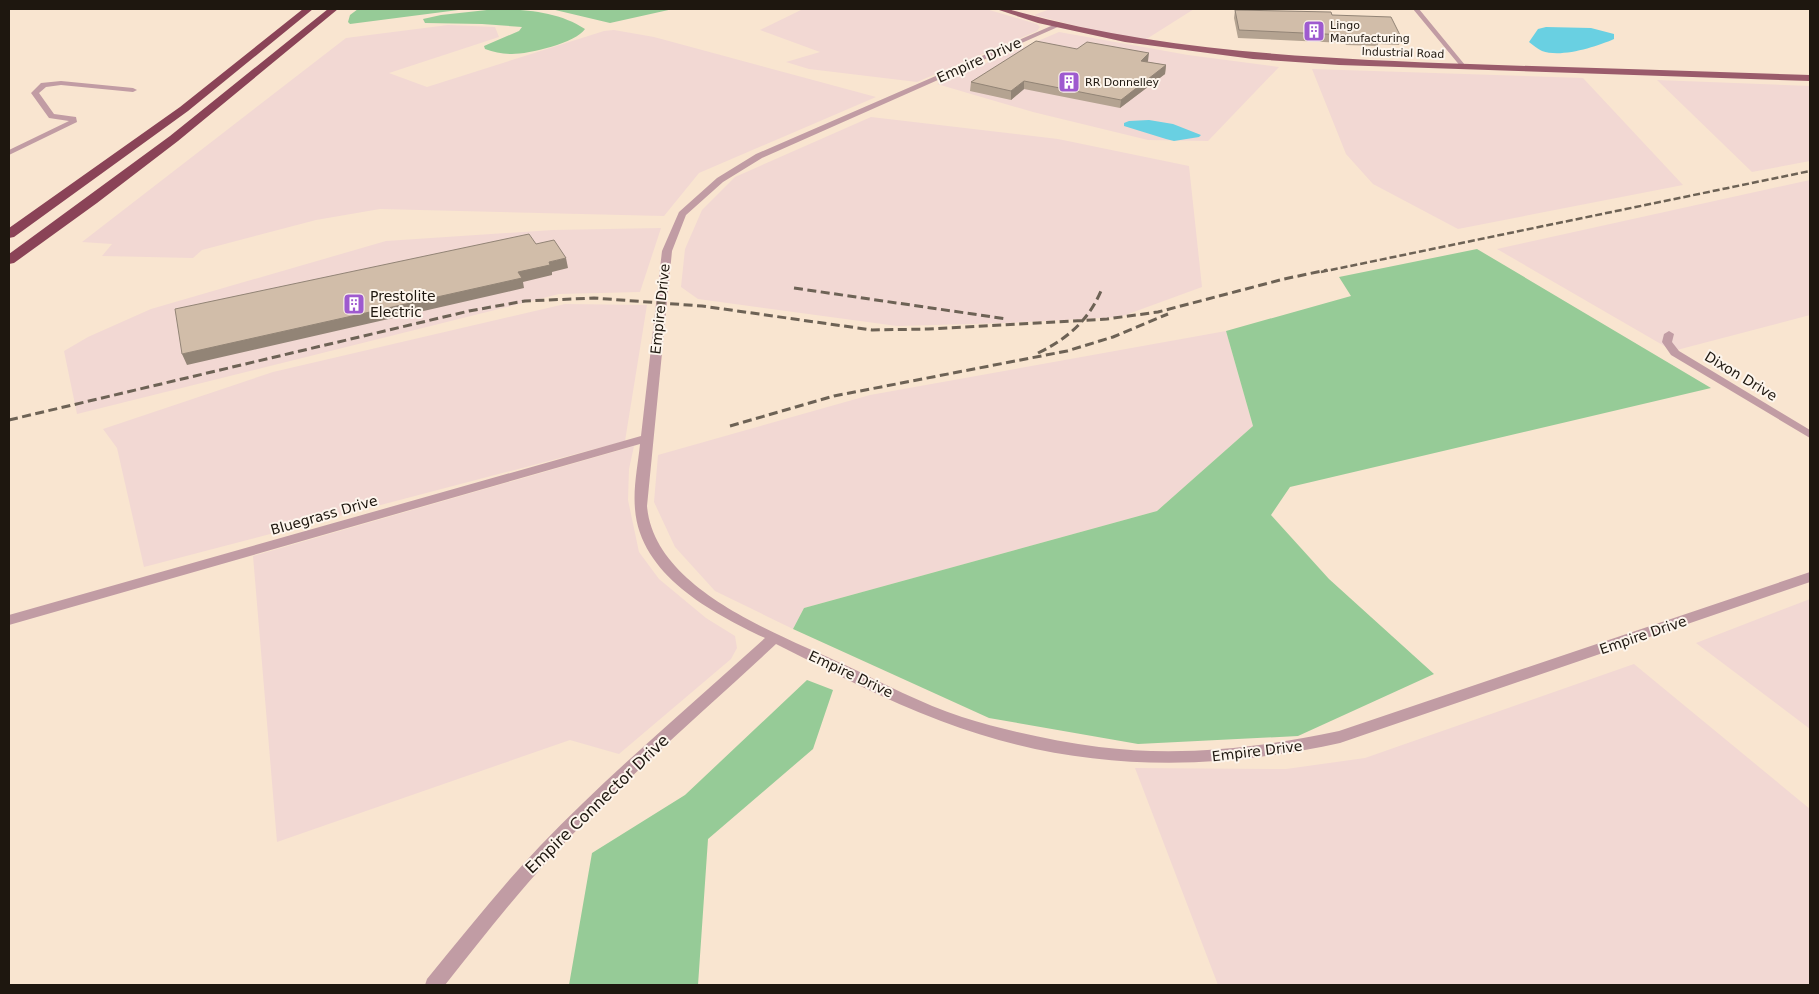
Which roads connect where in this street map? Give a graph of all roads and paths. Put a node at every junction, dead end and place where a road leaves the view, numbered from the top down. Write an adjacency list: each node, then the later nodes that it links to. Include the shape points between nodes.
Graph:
1 (308, 9): 10 (highway, via 184,109)
2 (332, 9): 11 (highway, via 213,109)
3 (1000, 9): 5 (main road, Industrial Road)
4 (1416, 9): 6 (street)
5 (1058, 25): 6 (main road, Industrial Road, via 1245,56); 14 (street, Empire Drive, via 759,156 720,180 682,214 667,251)
6 (1463, 66): 7 (main road, Industrial Road)
7 (1810, 78)
8 (133, 90): 9 (street, via 61,83 44,85 35,93 52,116 72,119 73,122)
9 (9, 153)
10 (9, 234)
11 (9, 260)
12 (1669, 334): 13 (street, Dixon Drive, via 1667,342 1675,353)
13 (1810, 435)
14 (647, 438): 16 (street, Bluegrass Drive); 17 (street, Empire Drive, via 641,514 654,548 669,568 707,602)
15 (1810, 577): 17 (street, Empire Drive, via 1340,737 1282,750 1202,758 1119,756 1046,745 959,722)
16 (9, 620)
17 (774, 637): 18 (street, Empire Connector Drive, via 546,851)
18 (434, 985)

